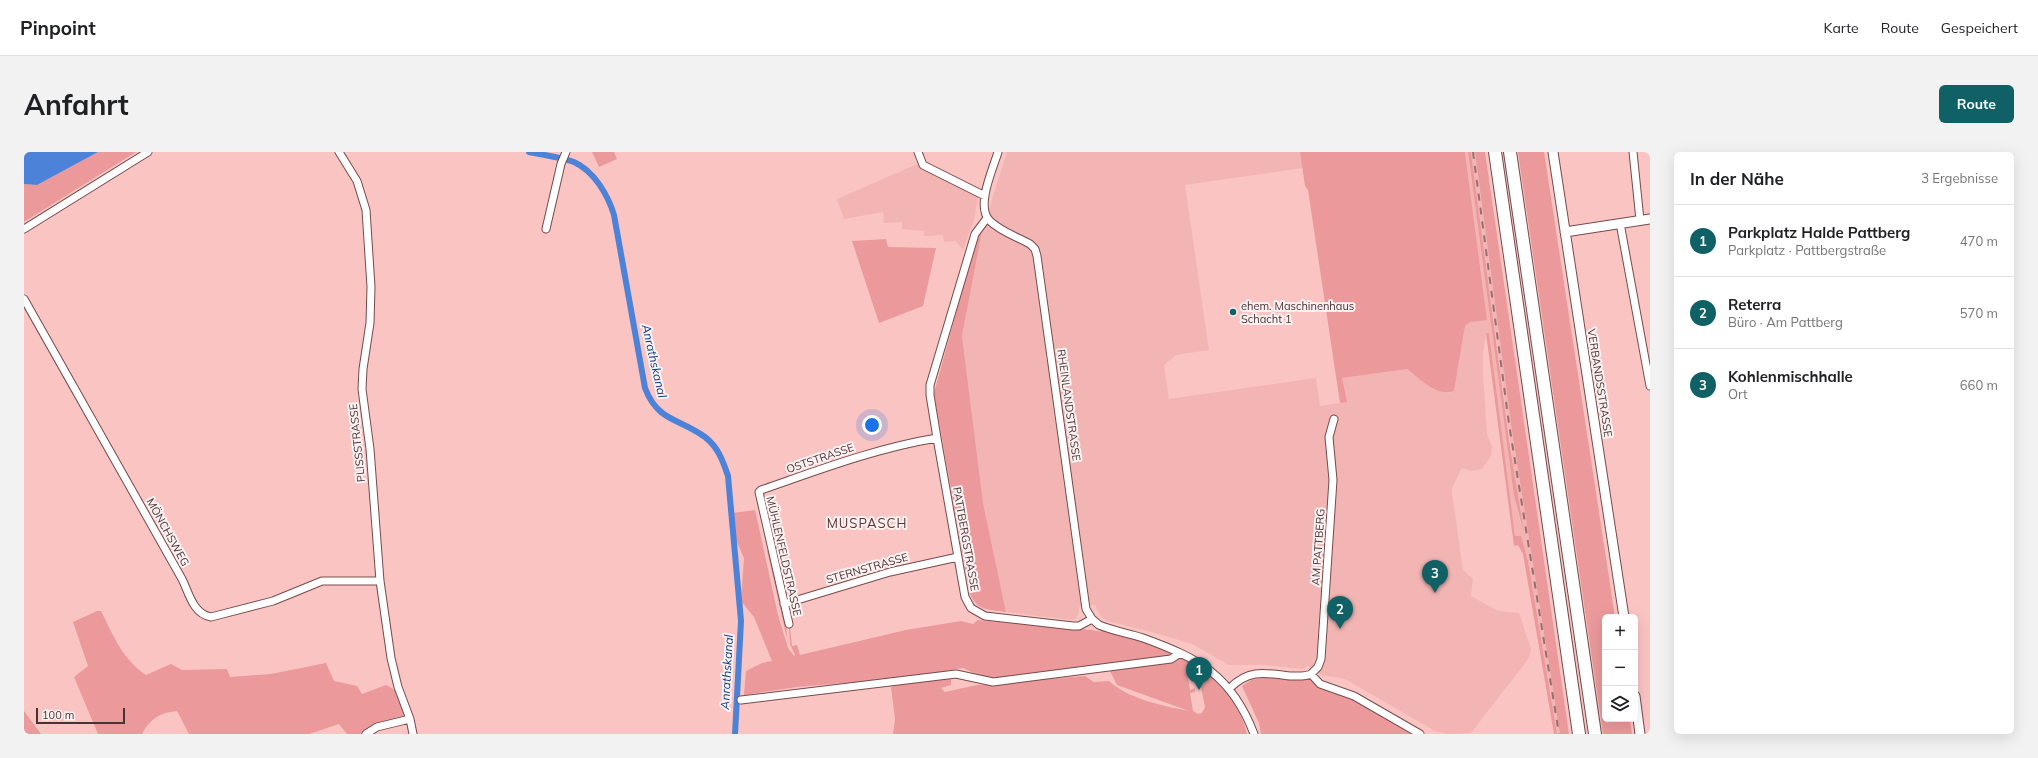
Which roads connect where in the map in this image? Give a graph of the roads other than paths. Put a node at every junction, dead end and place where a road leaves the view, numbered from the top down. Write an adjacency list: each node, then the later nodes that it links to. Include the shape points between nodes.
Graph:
1 (148, 152): 15 (street)
2 (339, 152): 24 (street, PLISSSTRASSE, via 362,192 368,229 370,323 362,389 370,449)
3 (918, 152): 10 (street, via 923,164)
4 (998, 152): 10 (street)
5 (1495, 152): 39 (highway)
6 (1510, 152): 40 (highway)
7 (1553, 152): 17 (main road, VERBANDSSTRASSE)
8 (1633, 152): 13 (street)
9 (564, 154): 16 (street)
10 (984, 196): 11 (street, via 984,210)
11 (988, 218): 21 (street, PATTBERGSTRASSE, via 975,234 930,385); 27 (street, RHEINLANDSTRASSE, via 1030,244 1037,256 1086,609)
12 (1650, 219): 13 (main road)
13 (1640, 220): 14 (main road)
14 (1620, 223): 17 (main road); 19 (street)
15 (24, 229)
16 (546, 229)
17 (1565, 232): 26 (main road, VERBANDSSTRASSE)
18 (24, 299): 24 (street, MÖNCHSWEG, via 174,565 197,611 203,616 211,617 273,601 322,581)
19 (1650, 386)
20 (1334, 419): 30 (street, AM PATTBERG, via 1329,437 1333,480 1321,659)
21 (937, 438): 22 (street, OSTSTRASSE, via 879,450); 23 (street, PATTBERGSTRASSE)
22 (758, 492): 25 (street, MÜHLENFELDSTRASSE)
23 (958, 557): 25 (street, STERNSTRASSE, via 890,572); 27 (street, PATTBERGSTRASSE, via 967,603 978,613 995,618 1073,626 1079,626)
24 (380, 581): 33 (street, PLISSSTRASSE, via 393,671)
25 (784, 604): 28 (street, MÜHLENFELDSTRASSE)
26 (1624, 614)
27 (1092, 619): 29 (street, via 1109,629 1141,637)
28 (789, 624)
29 (1180, 653): 31 (street, via 1208,669); 32 (street, via 1171,659 993,682 956,674)
30 (1311, 674): 31 (street, via 1252,674 1240,678); 38 (street, via 1320,684 1354,696)
31 (1230, 688): 37 (street, via 1246,714)
32 (741, 700)
33 (410, 719): 35 (street, via 377,727); 36 (street, PLISSSTRASSE)
34 (1638, 719): 41 (main road)
35 (366, 734)
36 (413, 734)
37 (1254, 734)
38 (1420, 734)
39 (1579, 734)
40 (1595, 734)
41 (1640, 734)

